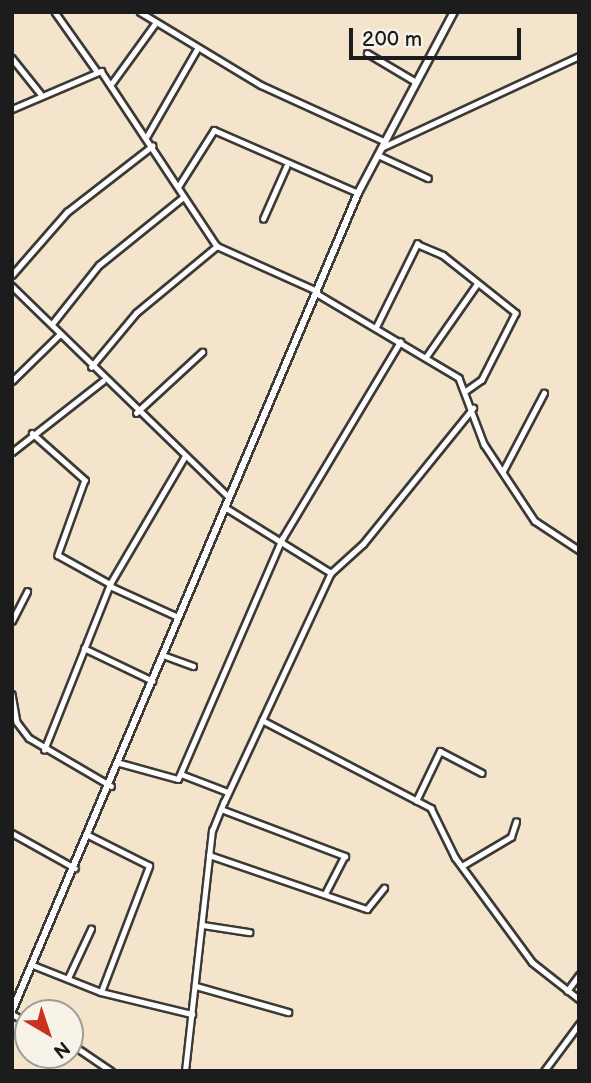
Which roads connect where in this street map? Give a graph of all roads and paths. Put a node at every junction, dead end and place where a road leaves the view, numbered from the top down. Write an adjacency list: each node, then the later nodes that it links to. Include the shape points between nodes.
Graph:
1 (54, 12): 9 (street)
2 (140, 12): 4 (street)
3 (454, 12): 10 (street)
4 (154, 25): 5 (street); 11 (street)
5 (197, 49): 14 (street); 15 (street, via 261,85)
6 (367, 52): 10 (street)
7 (579, 56): 17 (street)
8 (12, 58): 12 (street)
9 (96, 71): 11 (street); 12 (street)
10 (416, 82): 15 (street)
11 (113, 83): 14 (street)
12 (40, 93): 13 (street)
13 (12, 109)
14 (146, 136): 16 (street)
15 (384, 141): 17 (street)
16 (152, 146): 20 (street); 25 (street, via 67,212)
17 (379, 152): 19 (street); 21 (street)
18 (286, 167): 20 (street, via 214,130); 21 (street); 23 (street)
19 (428, 178)
20 (178, 187): 22 (street)
21 (358, 193): 28 (street)
22 (182, 198): 24 (street); 29 (street, via 99,265)
23 (263, 219)
24 (216, 246): 28 (street); 37 (street, via 136,313)
25 (12, 275)
26 (477, 284): 30 (street, via 443,255 416,244); 36 (street); 40 (street, via 516,313 482,380)
27 (12, 286): 29 (street)
28 (316, 292): 30 (street); 48 (street)
29 (52, 324): 31 (street)
30 (376, 328): 33 (street)
31 (60, 334): 32 (street); 34 (street)
32 (67, 342): 34 (street); 37 (street)
33 (400, 342): 36 (street); 50 (street)
34 (56, 344): 39 (street)
35 (202, 352): 43 (street)
36 (426, 357): 40 (street, via 459,378)
37 (91, 367): 38 (street)
38 (103, 381): 43 (street); 44 (street)
39 (12, 382)
40 (466, 391): 42 (street)
41 (544, 393): 47 (street)
42 (473, 408): 47 (street, via 484,444); 52 (street, via 363,544)
43 (136, 413): 46 (street)
44 (32, 433): 45 (street); 53 (street, via 85,480 58,555)
45 (12, 453)
46 (185, 456): 48 (street); 53 (street)
47 (503, 471): 51 (street, via 542,530)
48 (227, 495): 49 (street)
49 (223, 506): 50 (street); 55 (street)
50 (282, 538): 52 (street); 66 (street)
51 (579, 550)
52 (331, 573): 62 (street)
53 (110, 585): 55 (street); 57 (street)
54 (27, 592): 56 (street)
55 (178, 617): 58 (street)
56 (12, 621)
57 (84, 648): 60 (street); 63 (street)
58 (163, 655): 59 (street); 60 (street)
59 (192, 666)
60 (154, 681): 64 (street)
61 (12, 694): 63 (street, via 21,729)
62 (262, 720): 68 (street); 69 (street)
63 (44, 750): 67 (street)
64 (120, 763): 66 (street, via 178,779); 67 (street)
65 (481, 773): 69 (street, via 440,751)
66 (181, 774): 68 (street)
67 (111, 786): 73 (street)
68 (228, 792): 70 (street)
69 (416, 800): 75 (street, via 439,816)
70 (221, 809): 74 (street); 78 (street, via 345,856)
71 (516, 822): 75 (street, via 511,837)
72 (12, 833): 76 (street)
73 (89, 836): 76 (street); 87 (street, via 149,866)
74 (209, 855): 78 (street); 79 (street)
75 (462, 866): 86 (street, via 532,962)
76 (75, 868): 82 (street)
77 (384, 888): 78 (street, via 367,908)
78 (326, 893)
79 (204, 925): 81 (street); 85 (street)
80 (91, 929): 84 (street)
81 (249, 932)
82 (33, 965): 84 (street); 90 (street)
83 (579, 975): 86 (street)
84 (68, 978): 87 (street)
85 (196, 986): 89 (street); 91 (street)
86 (567, 991): 88 (street)
87 (101, 992): 91 (street)
88 (579, 999)
89 (289, 1012)
90 (12, 1013)
91 (192, 1014): 95 (street)
92 (579, 1024): 96 (street)
93 (84, 1053): 94 (street)
94 (111, 1071)
95 (185, 1071)
96 (544, 1071)

